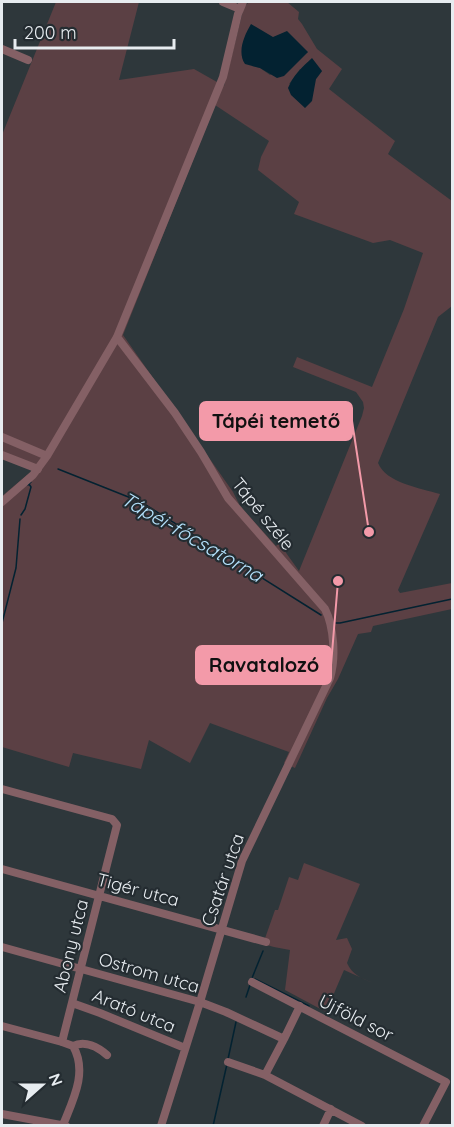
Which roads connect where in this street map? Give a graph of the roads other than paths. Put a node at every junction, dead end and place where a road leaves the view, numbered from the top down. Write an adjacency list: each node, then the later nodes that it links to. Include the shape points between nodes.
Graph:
1 (223, 2): 2 (street)
2 (241, 5): 5 (street, via 223,77)
3 (2, 50): 4 (street)
4 (28, 60)
5 (117, 337): 8 (street); 11 (street, Tápé széle, via 175,413 228,498)
6 (2, 437): 8 (street)
7 (2, 455): 9 (street)
8 (47, 456): 9 (street)
9 (38, 469): 10 (street)
10 (2, 502)
11 (328, 616): 15 (street, Csatár utca, via 333,653 330,678 242,861)
12 (2, 789): 14 (street, Abony utca, via 117,823)
13 (2, 869): 14 (street, Tigér utca)
14 (99, 895): 15 (street, Tigér utca); 18 (street, Abony utca)
15 (222, 929): 16 (street, Tigér utca); 20 (street, Csatár utca)
16 (266, 942)
17 (2, 947): 18 (street, Ostrom utca)
18 (81, 969): 20 (street, Ostrom utca); 21 (street, Abony utca)
19 (252, 982): 22 (street, Újföld sor)
20 (200, 1002): 24 (street, Ostrom utca); 27 (street, Csatár utca)
21 (72, 1003): 25 (street, Abony utca); 27 (street, Arató utca)
22 (300, 1006): 24 (street); 37 (street, Újföld sor, via 446,1082)
23 (2, 1026): 25 (street)
24 (284, 1039): 30 (street)
25 (62, 1042): 26 (street)
26 (73, 1046): 28 (street, via 83,1043); 33 (street, via 80,1076)
27 (185, 1048): 34 (street, Csatár utca)
28 (107, 1055)
29 (228, 1062): 30 (street)
30 (266, 1075): 31 (street)
31 (331, 1109): 35 (street); 36 (street)
32 (2, 1114): 33 (street)
33 (65, 1125)
34 (161, 1125)
35 (323, 1125)
36 (362, 1125)
37 (423, 1125)

